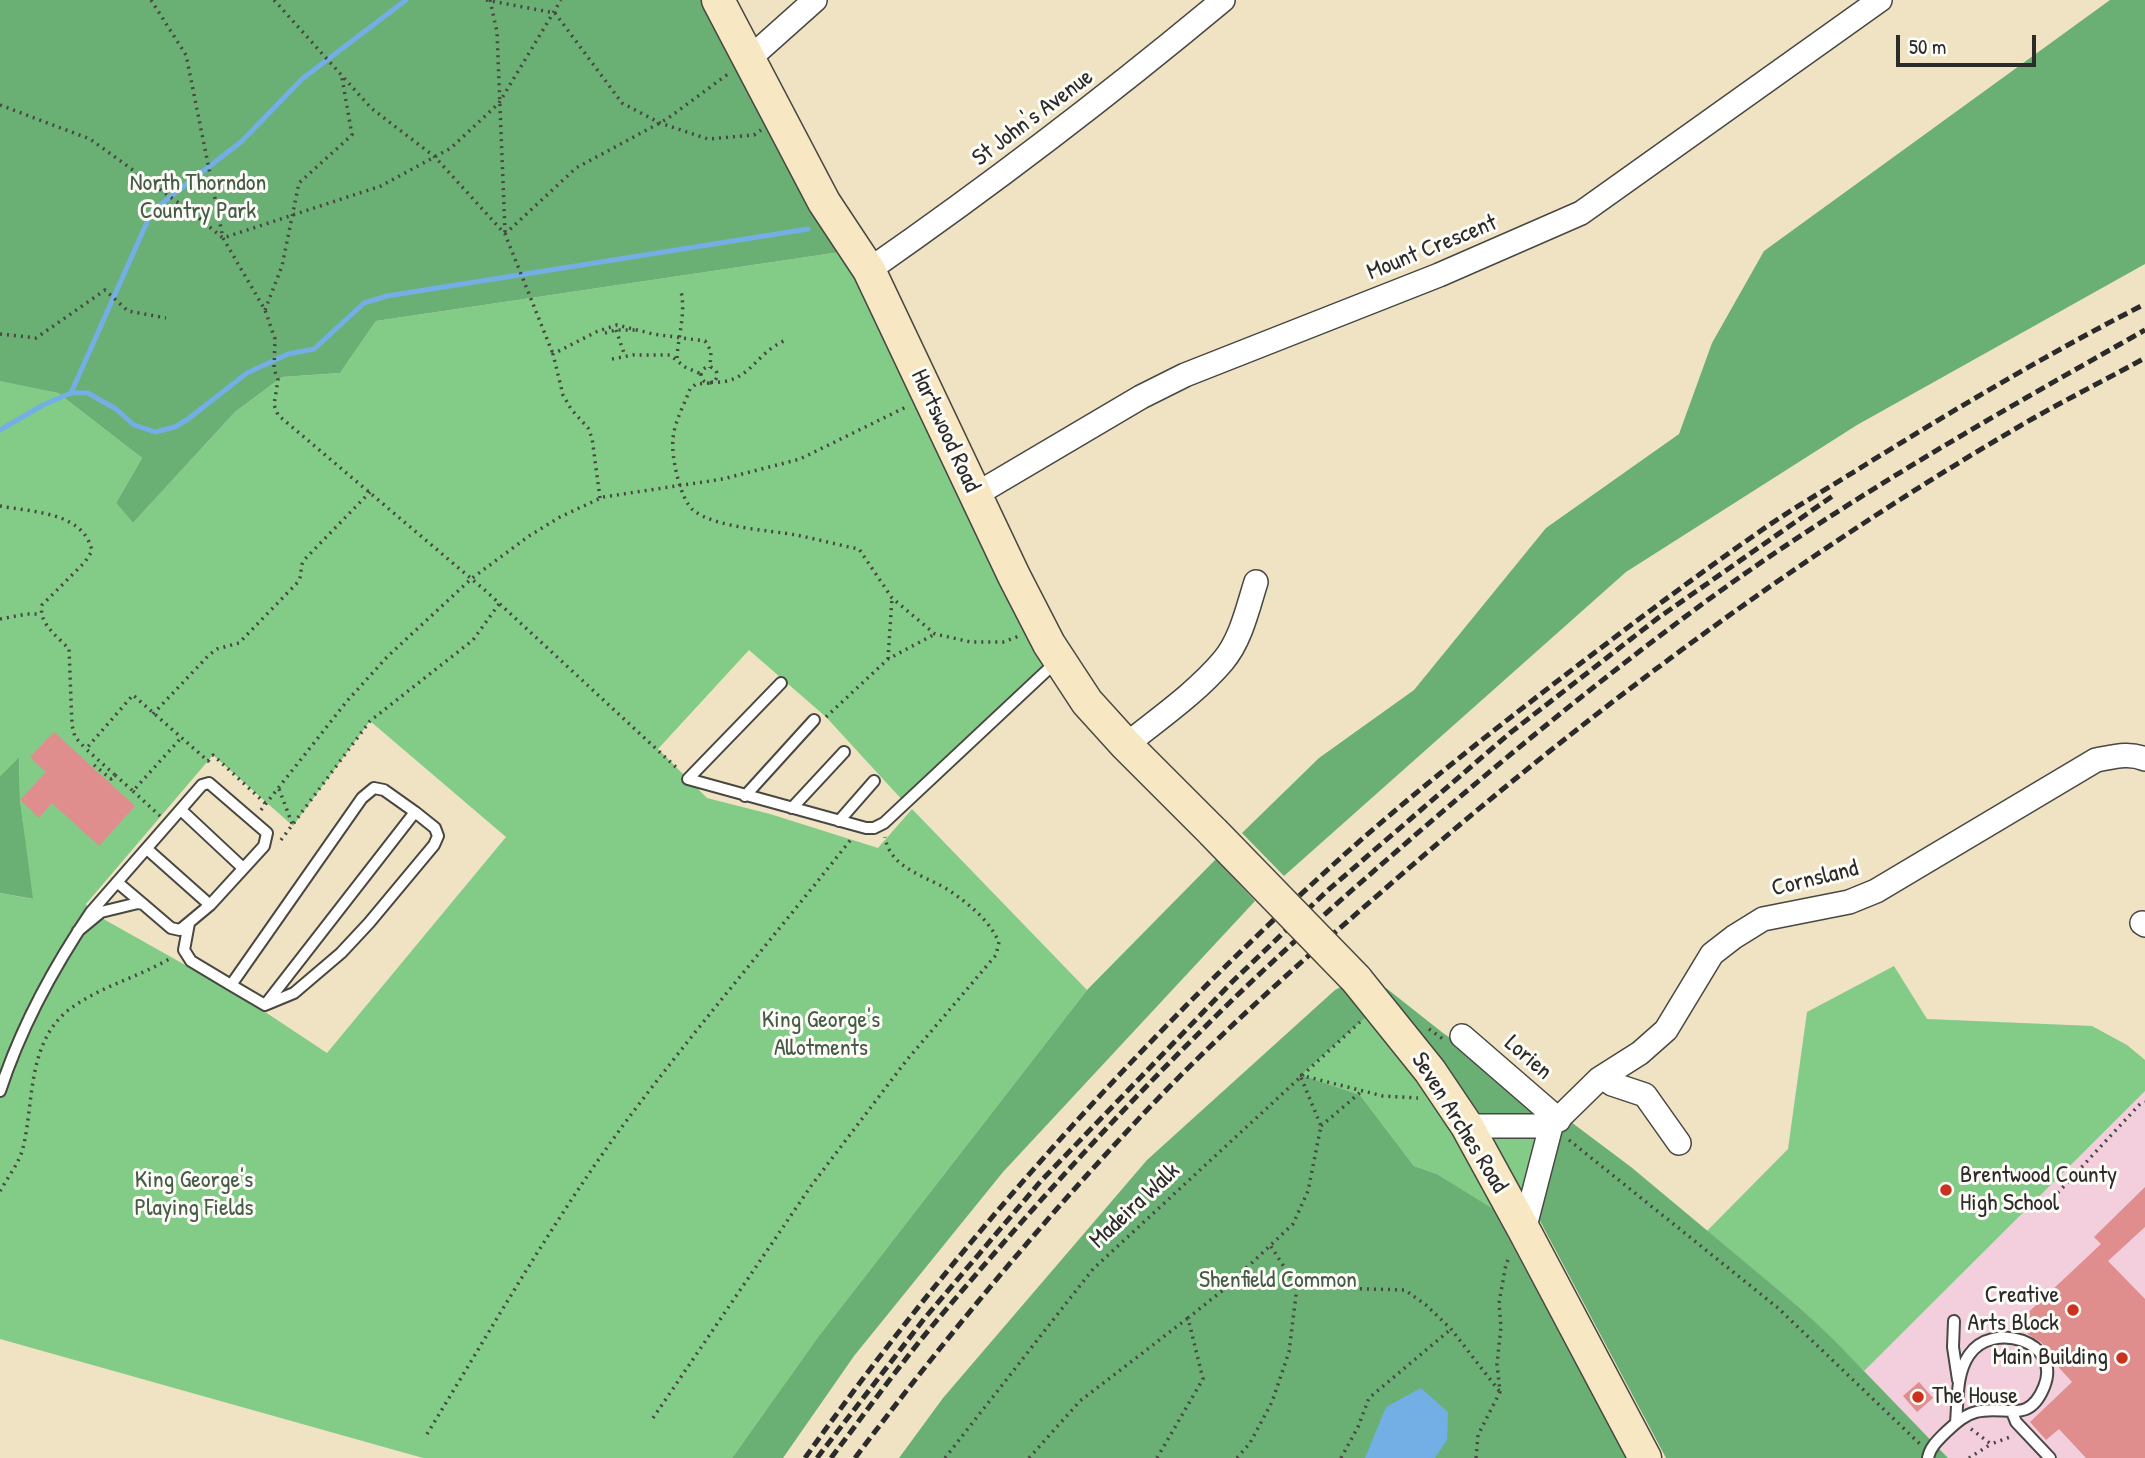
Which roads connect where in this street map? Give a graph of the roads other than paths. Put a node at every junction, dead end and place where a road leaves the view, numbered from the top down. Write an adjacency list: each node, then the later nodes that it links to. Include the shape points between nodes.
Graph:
1 (719, 0): 5 (street, Hartswood Road)
2 (815, 0): 5 (street)
3 (1223, 0): 6 (street, St John's Avenue, via 1072,122)
4 (1880, 0): 7 (street, Mount Crescent, via 1581,213 1439,275 1185,375)
5 (750, 58): 6 (street, Hartswood Road, via 824,202)
6 (869, 270): 7 (street, Hartswood Road)
7 (975, 495): 9 (street, Hartswood Road)
8 (1256, 582): 12 (street, via 1224,660)
9 (1059, 660): 12 (street, Hartswood Road, via 1087,702); 20 (lane, via 879,826 866,828)
10 (780, 683): 16 (lane, via 688,779)
11 (814, 720): 16 (lane)
12 (1125, 745): 21 (street, Hartswood Road)
13 (844, 752): 17 (lane)
14 (2145, 759): 32 (street, Cornsland, via 2120,755 2096,760 1876,891 1849,902 1763,919 1712,954 1666,1030)
15 (874, 781): 20 (lane)
16 (745, 796): 17 (lane)
17 (792, 808): 20 (lane)
18 (181, 810): 22 (lane); 23 (lane); 23 (lane, via 209,783 267,833 266,842)
19 (415, 812): 29 (lane, via 384,790 374,788 362,798); 30 (lane); 30 (lane, via 435,828 439,836 434,845 341,953 294,993)
20 (839, 821)
21 (1213, 832): 34 (street, Seven Arches Road, bridge, via 1356,979)
22 (147, 849): 24 (lane); 26 (lane)
23 (243, 868): 26 (lane)
24 (117, 883): 25 (lane); 28 (lane)
25 (142, 904): 27 (lane, via 171,928 180,930); 28 (lane, via 101,912)
26 (210, 905): 27 (lane)
27 (189, 923): 29 (lane, via 184,950 191,961)
28 (78, 931): 33 (lane, via 39,996)
29 (231, 985): 30 (lane)
30 (265, 1005)
31 (1453, 1038): 35 (street, Lorien)
32 (1599, 1079): 35 (street, Cornsland); 36 (street, via 1645,1095)
33 (0, 1091)
34 (1459, 1114): 35 (street); 37 (street, Seven Arches Road)
35 (1555, 1123): 37 (street, Cornsland)
36 (1679, 1143)
37 (1524, 1230): 43 (street, Seven Arches Road)
38 (1954, 1321): 39 (lane)
39 (1959, 1386): 40 (lane, via 1970,1353 1982,1345 1997,1338 2032,1343 2043,1359 2047,1379 2039,1398 2026,1410); 41 (lane)
40 (2012, 1412): 41 (lane, via 1977,1411); 44 (lane)
41 (1956, 1422): 42 (lane)
42 (1928, 1456)
43 (1645, 1458)
44 (2050, 1458)

